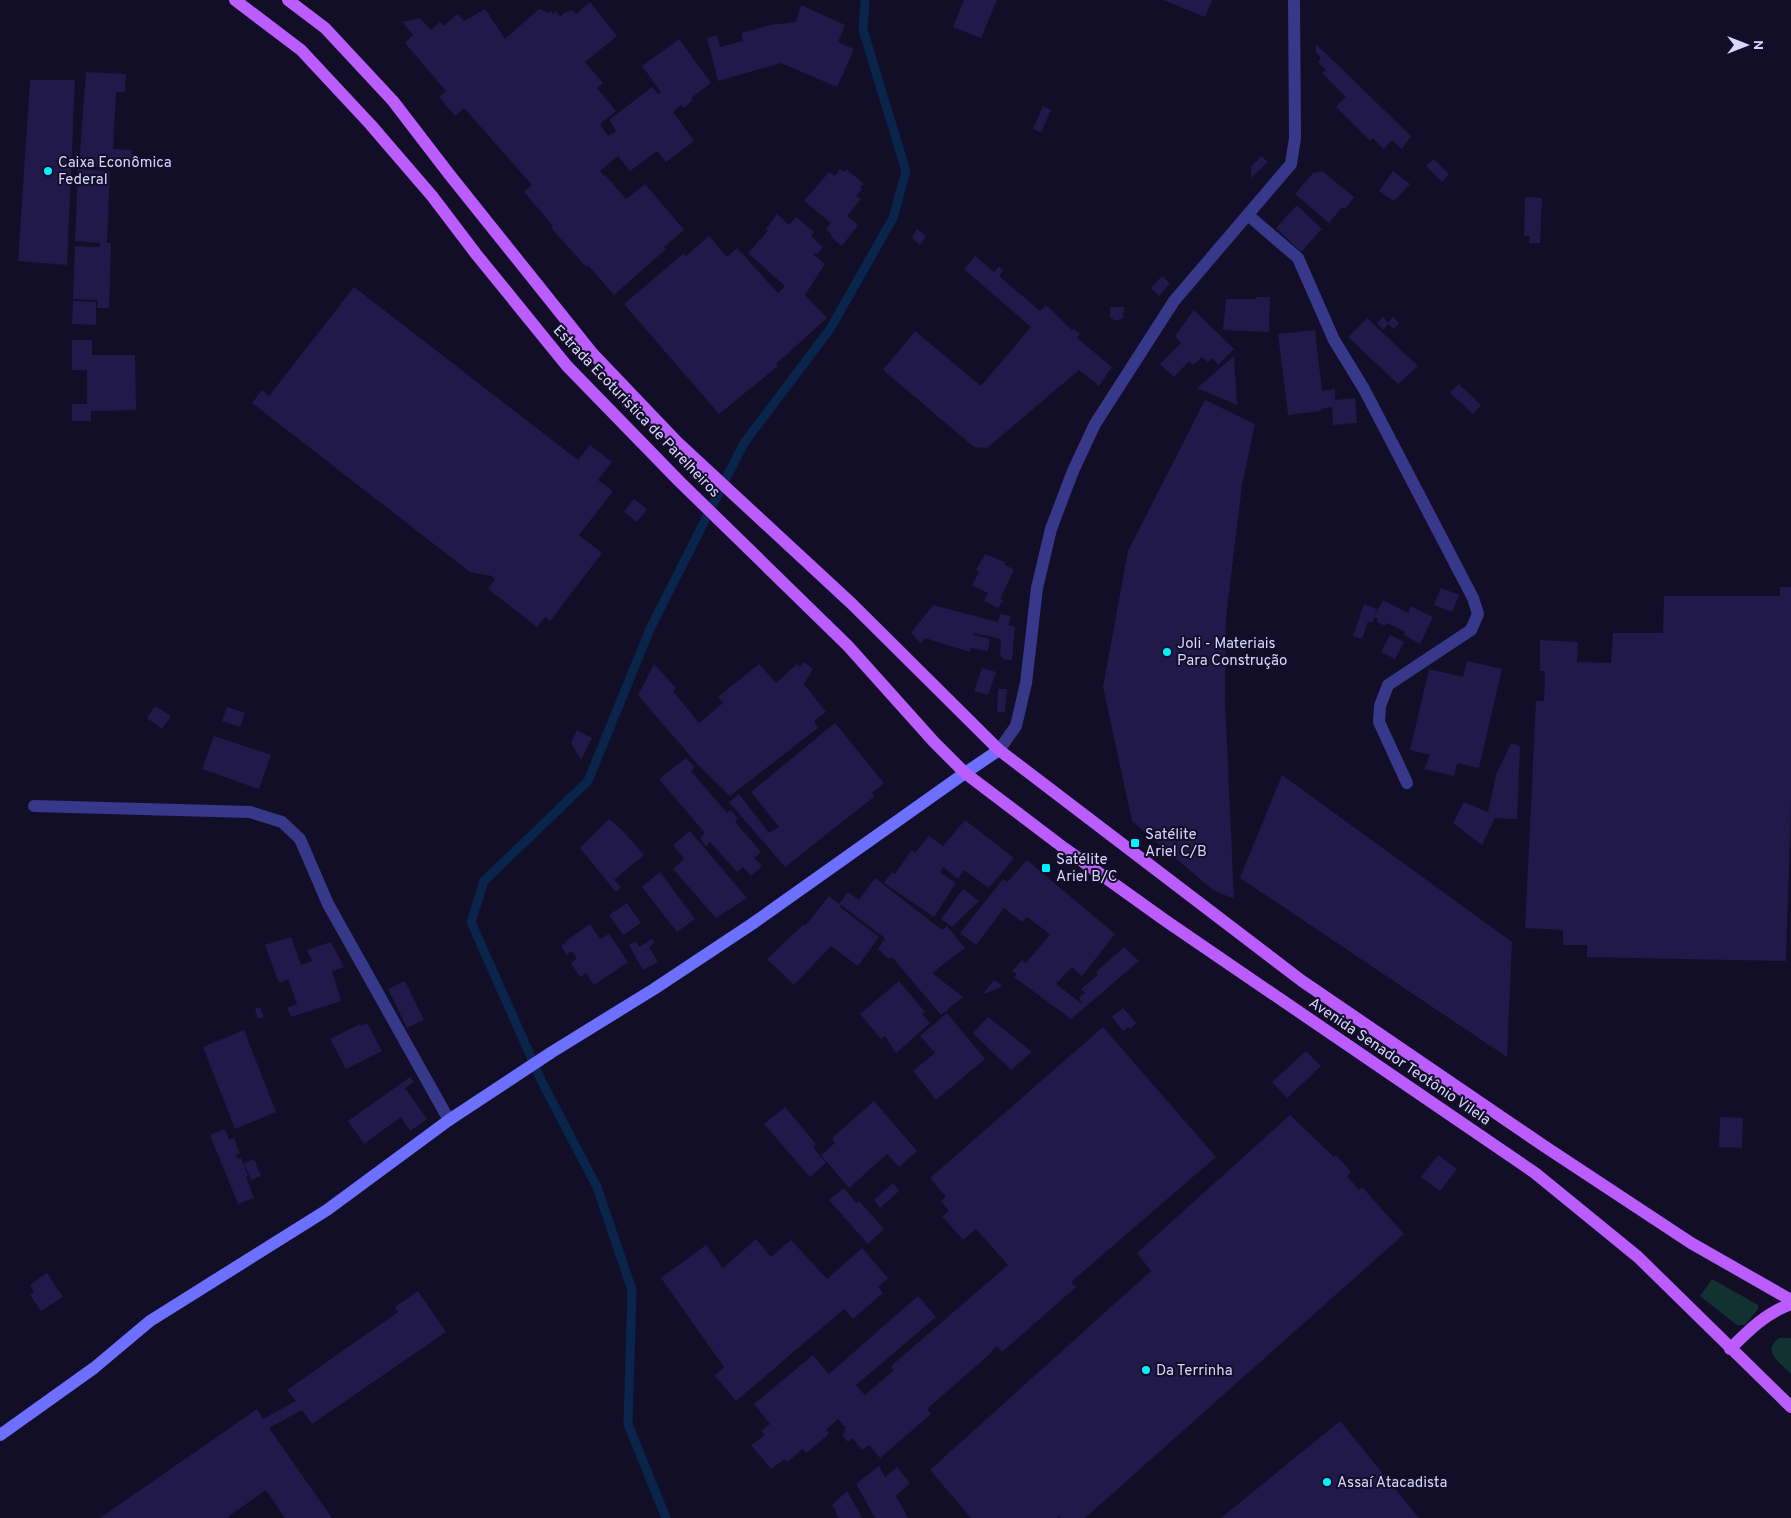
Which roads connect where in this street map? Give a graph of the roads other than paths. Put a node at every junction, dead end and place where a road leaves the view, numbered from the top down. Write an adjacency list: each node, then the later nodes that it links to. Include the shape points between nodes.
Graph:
1 (235, 0): 6 (main road, Estrada Ecoturistica de Parelheiros, via 301,50 432,196 567,366 848,646)
2 (288, 0): 5 (main road, Estrada Ecoturistica de Parelheiros, via 325,28 393,101 593,354 694,459 852,604)
3 (1294, 0): 4 (street, via 1295,138 1291,164)
4 (1249, 216): 5 (street, via 1174,301 1095,424 1051,529 1037,588 1026,684 1016,726); 7 (street, via 1298,258 1334,340 1364,389 1474,598 1478,614 1471,630 1388,685 1380,706 1379,722)
5 (999, 750): 6 (main road); 10 (main road, Avenida Senador Teotônio Vilela, via 1302,981 1691,1243)
6 (964, 773): 9 (main road, via 752,924); 12 (main road, Avenida Senador Teotônio Vilela, via 1166,921 1535,1174 1638,1257)
7 (1407, 783)
8 (34, 806): 9 (street, via 250,812 282,822 300,839 328,904)
9 (449, 1120): 14 (main road, via 327,1210 150,1321 94,1368)
10 (1791, 1300)
11 (1791, 1304): 12 (main road, via 1764,1317)
12 (1730, 1349): 13 (main road, Avenida Senador Teotônio Vilela)
13 (1791, 1407)
14 (0, 1435)

